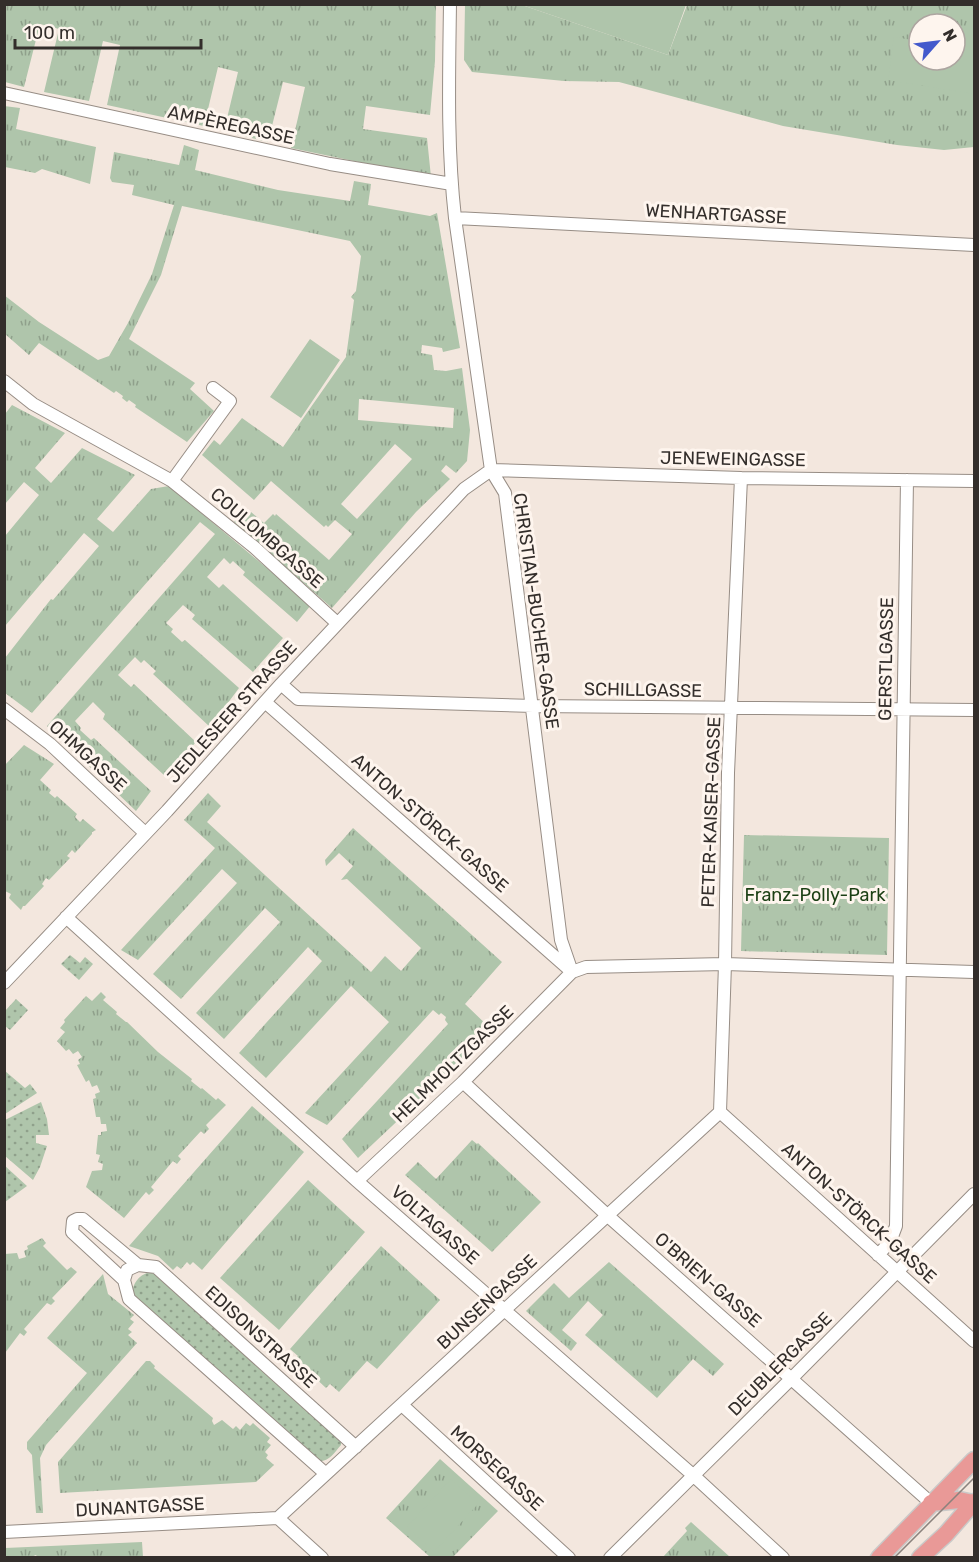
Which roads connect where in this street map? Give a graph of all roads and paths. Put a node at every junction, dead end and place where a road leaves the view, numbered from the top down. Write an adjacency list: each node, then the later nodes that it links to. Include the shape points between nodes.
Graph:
1 (450, 4): 3 (street, CHRISTIAN-BUCHER-GASSE)
2 (4, 93): 3 (street, AMPÈREGASSE, via 330,164)
3 (452, 184): 4 (street, CHRISTIAN-BUCHER-GASSE)
4 (455, 218): 5 (street, WENHARTGASSE); 8 (street, CHRISTIAN-BUCHER-GASSE)
5 (975, 245)
6 (4, 381): 11 (street, COULOMBGASSE, via 33,404)
7 (213, 388): 11 (street, via 230,401)
8 (491, 470): 9 (street, JENEWEINGASSE); 13 (street, JEDLESEER STRASSE, via 469,484); 16 (street, CHRISTIAN-BUCHER-GASSE, via 505,493)
9 (741, 478): 10 (street, JENEWEINGASSE); 18 (street, PETER-KAISER-GASSE)
10 (907, 480): 12 (street, JENEWEINGASSE); 19 (street, GERSTLGASSE)
11 (172, 481): 13 (street, COULOMBGASSE, via 254,547)
12 (975, 481)
13 (338, 623): 14 (street, JEDLESEER STRASSE)
14 (281, 684): 15 (street, JEDLESEER STRASSE); 16 (street, SCHILLGASSE, via 298,699)
15 (265, 702): 21 (street, JEDLESEER STRASSE); 25 (street, ANTON-STÖRCK-GASSE)
16 (532, 706): 18 (street, SCHILLGASSE); 25 (street, CHRISTIAN-BUCHER-GASSE, via 561,940)
17 (4, 709): 21 (street, OHMGASSE, via 50,744)
18 (732, 709): 19 (street, SCHILLGASSE); 23 (street, PETER-KAISER-GASSE)
19 (903, 709): 20 (street, SCHILLGASSE); 24 (street, GERSTLGASSE)
20 (975, 710)
21 (145, 833): 22 (street, JEDLESEER STRASSE)
22 (66, 917): 27 (street, JEDLESEER STRASSE); 30 (street, VOLTAGASSE)
23 (725, 964): 24 (street); 25 (street, via 586,967); 29 (street, PETER-KAISER-GASSE)
24 (901, 970): 26 (street); 33 (street, via 896,1226 890,1242)
25 (572, 972): 28 (street, HELMHOLTZGASSE)
26 (975, 972)
27 (4, 983)
28 (463, 1082): 30 (street, HELMHOLTZGASSE); 32 (street, O'BRIEN-GASSE)
29 (720, 1112): 32 (street, BUNSENGASSE); 33 (street, ANTON-STÖRCK-GASSE)
30 (357, 1181): 37 (street, VOLTAGASSE)
31 (975, 1194): 35 (street, DEUBLERGASSE)
32 (608, 1216): 37 (street, BUNSENGASSE); 39 (street, O'BRIEN-GASSE)
33 (878, 1255): 35 (street, ANTON-STÖRCK-GASSE)
34 (138, 1265): 36 (street, via 127,1270); 36 (street, EDISONSTRASSE, via 83,1219 73,1221 72,1232); 41 (street, EDISONSTRASSE, via 156,1267)
35 (897, 1271): 38 (street, ANTON-STÖRCK-GASSE); 39 (street, DEUBLERGASSE)
36 (124, 1280): 43 (street, EDISONSTRASSE, via 129,1299)
37 (505, 1310): 40 (street, BUNSENGASSE); 44 (street, VOLTAGASSE)
38 (975, 1341)
39 (792, 1378): 44 (street, DEUBLERGASSE); 46 (street, O'BRIEN-GASSE)
40 (402, 1405): 41 (street, BUNSENGASSE); 50 (street, MORSEGASSE)
41 (356, 1447): 43 (street, BUNSENGASSE)
42 (975, 1460): 46 (main road)
43 (326, 1474): 47 (street, BUNSENGASSE)
44 (694, 1476): 51 (street, DEUBLERGASSE); 52 (street, VOLTAGASSE)
45 (974, 1502): 46 (main road); 54 (main road)
46 (932, 1503): 53 (main road)
47 (278, 1518): 48 (street, DUNANTGASSE); 49 (street)
48 (4, 1532)
49 (322, 1557)
50 (569, 1557)
51 (610, 1557)
52 (783, 1557)
53 (879, 1557)
54 (920, 1557)

